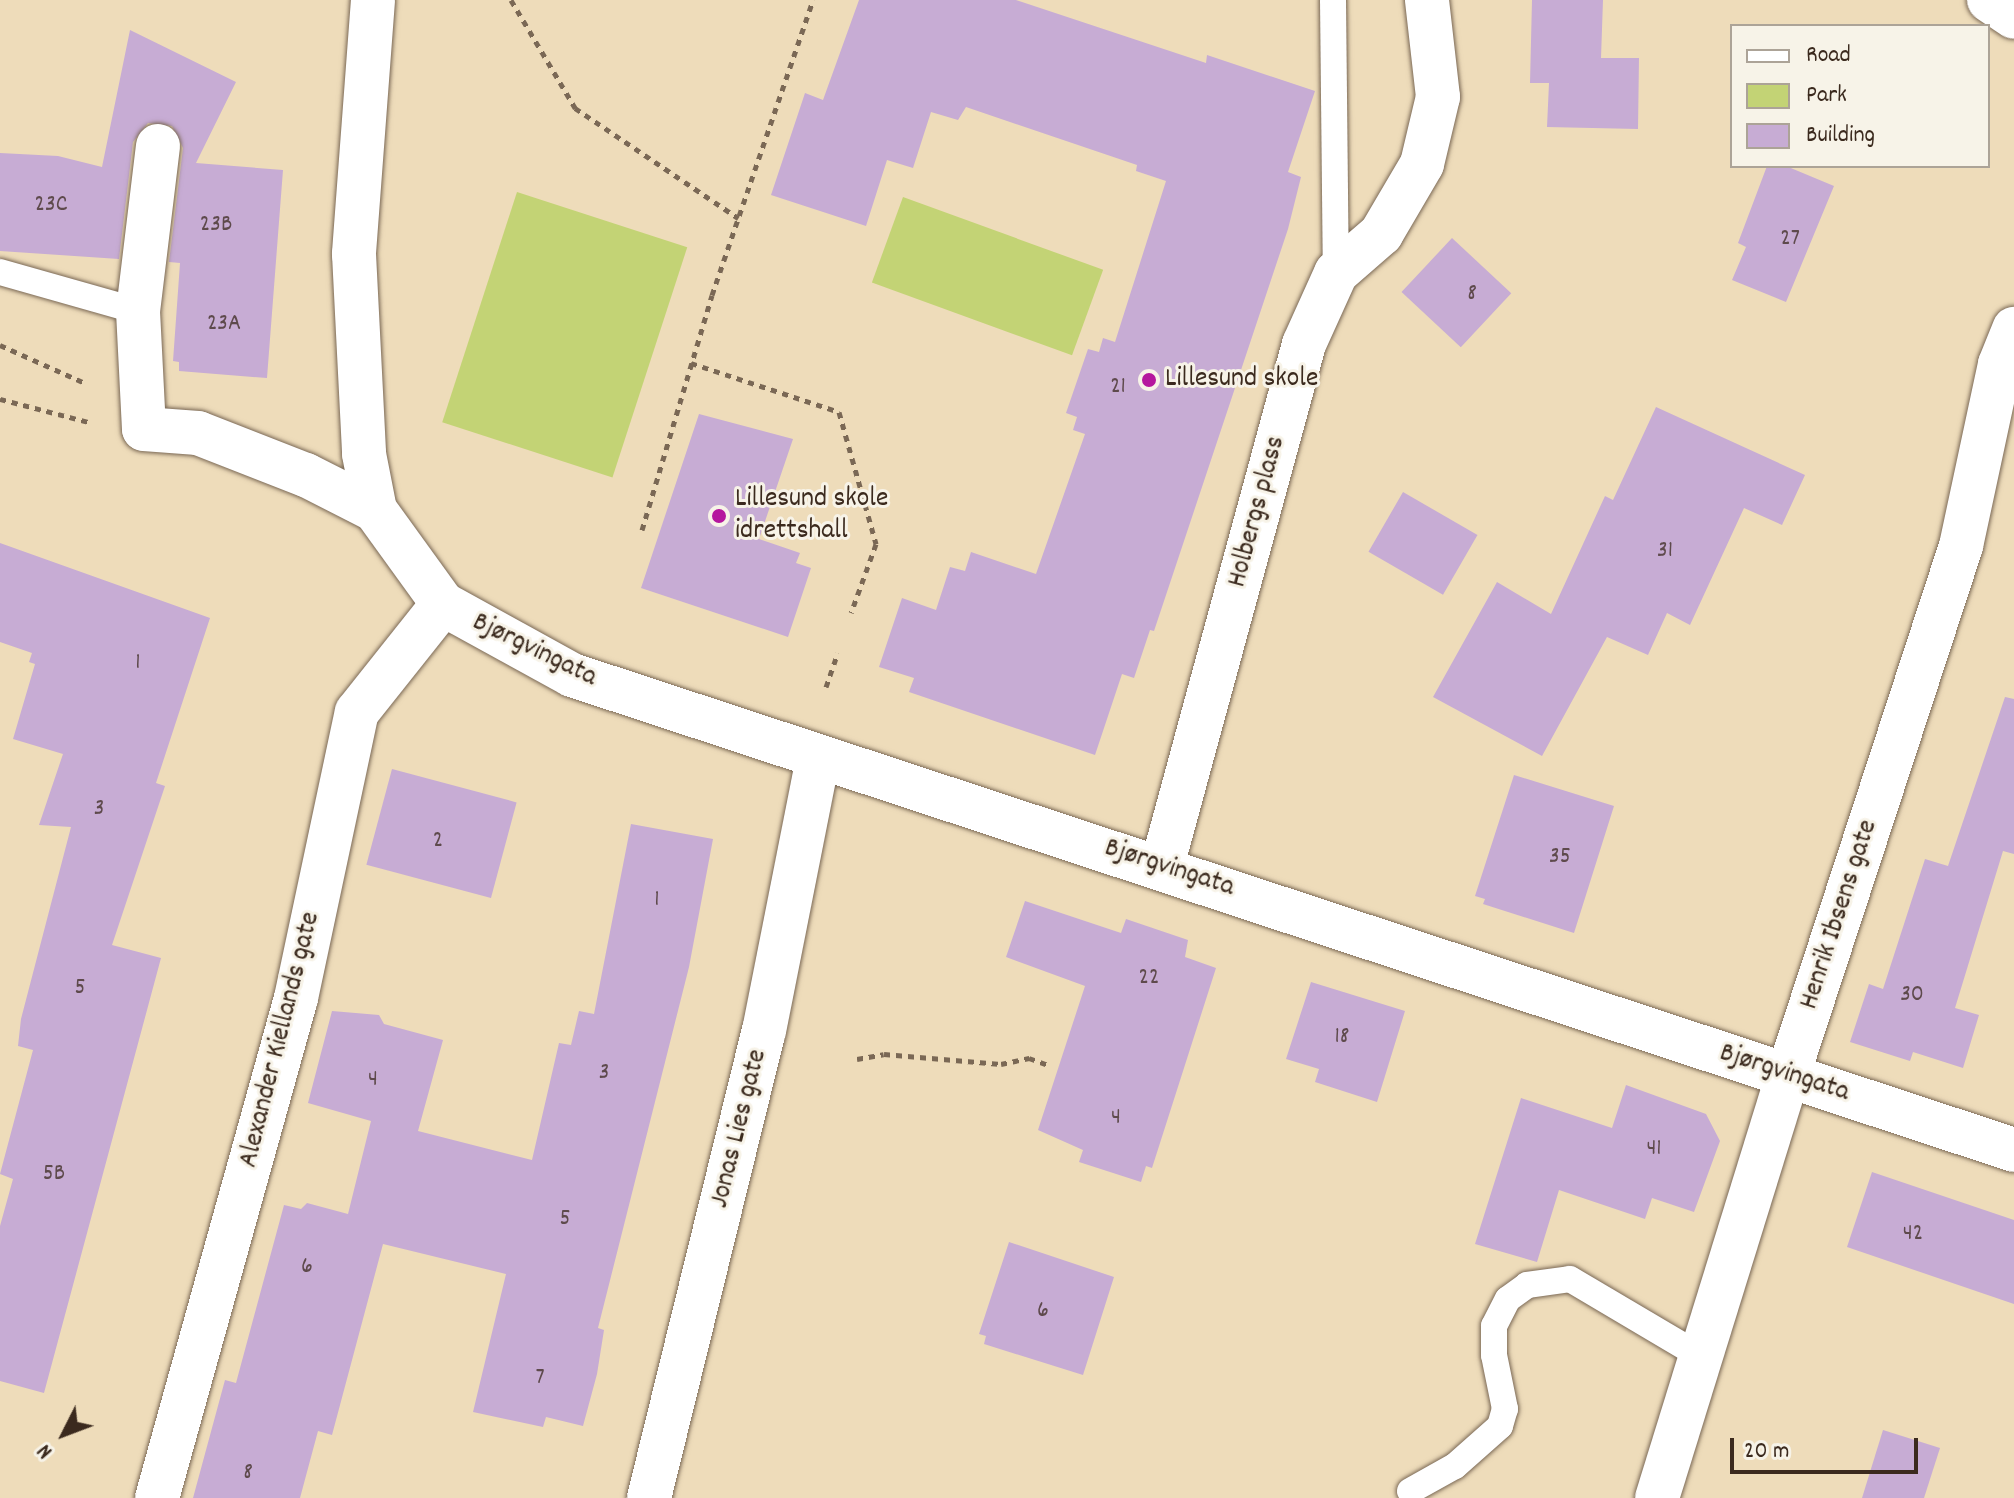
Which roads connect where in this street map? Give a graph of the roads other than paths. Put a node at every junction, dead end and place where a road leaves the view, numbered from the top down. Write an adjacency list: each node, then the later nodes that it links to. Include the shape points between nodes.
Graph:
1 (373, 0): 11 (street, Bjørgvingata, via 354,254 364,454)
2 (1333, 0): 8 (lane)
3 (1427, 0): 8 (street, Holbergs plass, via 1438,97 1422,164 1381,234)
4 (1989, 0): 5 (street)
5 (2014, 17)
6 (158, 146): 9 (street)
7 (0, 272): 9 (lane)
8 (1336, 273): 14 (street, Holbergs plass, via 1304,344)
9 (138, 311): 11 (street, Bjørgvingata, via 144,429 198,433 306,475)
10 (2014, 329): 15 (street, Henrik Ibsens gate, via 2000,364 1961,546)
11 (375, 510): 12 (street, Bjørgvingata)
12 (443, 604): 13 (street, Bjørgvingata, via 572,675); 19 (street, Alexander Kiellands gate, via 357,712 296,998)
13 (818, 758): 14 (street, Bjørgvingata); 20 (street, Jonas Lies gate, via 764,1031)
14 (1162, 866): 15 (street, Bjørgvingata)
15 (1788, 1075): 16 (street, Bjørgvingata); 17 (street, Henrik Ibsens gate)
16 (2014, 1150)
17 (1702, 1357): 18 (lane, via 1570,1279 1527,1285 1508,1299 1494,1326 1505,1409 1500,1426 1455,1466); 21 (street, Henrik Ibsens gate)
18 (1410, 1491)
19 (157, 1498)
20 (649, 1498)
21 (1657, 1498)

